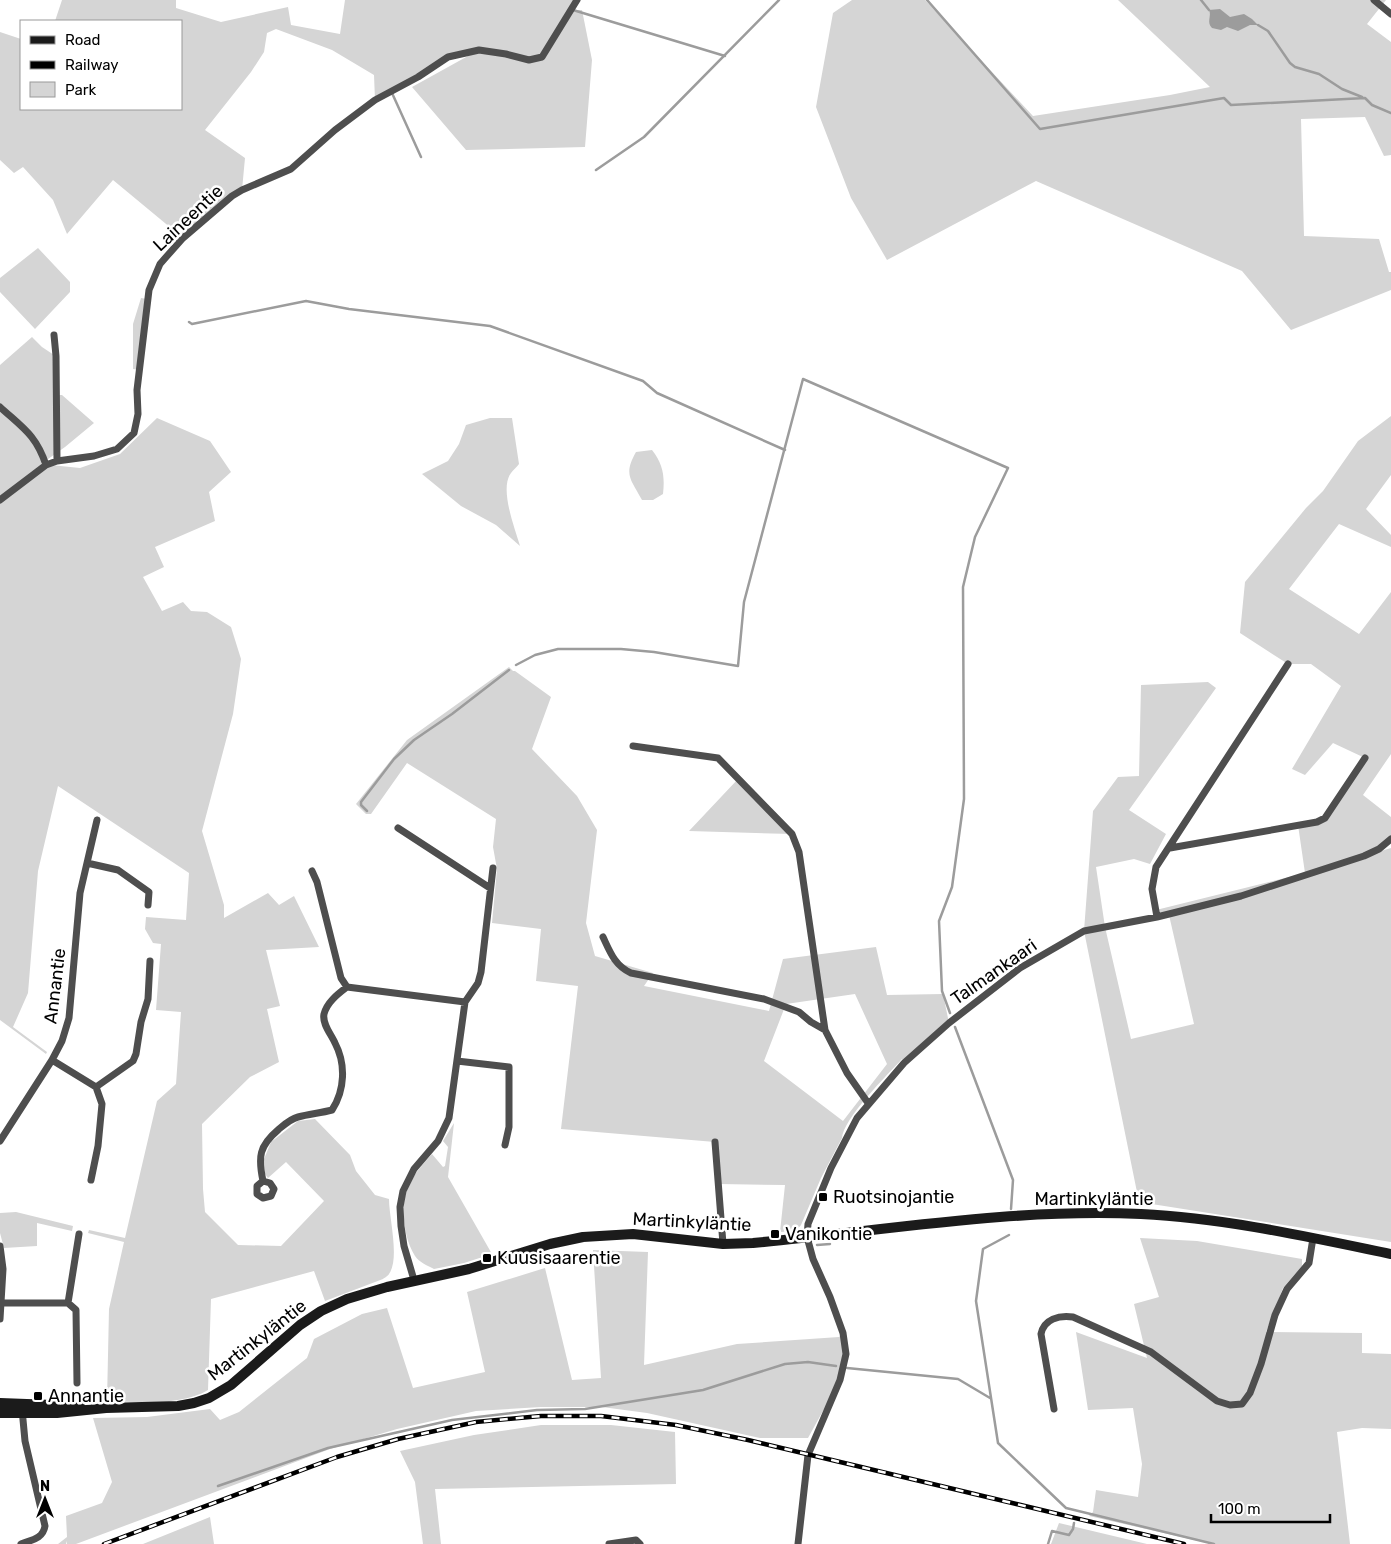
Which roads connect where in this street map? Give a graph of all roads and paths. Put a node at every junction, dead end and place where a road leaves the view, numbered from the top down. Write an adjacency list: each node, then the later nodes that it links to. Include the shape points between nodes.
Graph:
1 (577, 0): 6 (street, Laineentie, via 542,57 529,60 479,50 448,57 392,93 375,100 291,169 232,196 197,226 160,264 149,290 134,433 117,449)
2 (1374, 0): 3 (street)
3 (1391, 14)
4 (54, 334): 6 (street)
5 (0, 407): 7 (street, via 36,440)
6 (57, 461): 7 (street, Laineentie)
7 (46, 465): 8 (street, Laineentie)
8 (0, 500)
9 (1288, 664): 15 (street)
10 (633, 746): 26 (street, via 718,758 792,834 799,852)
11 (1365, 758): 15 (street, via 1325,818 1317,822)
12 (97, 820): 16 (street, Annantie)
13 (398, 828): 19 (street)
14 (1391, 839): 21 (street, Talmankaari, via 1364,856 1241,896)
15 (1170, 848): 21 (street, via 1156,867 1152,889)
16 (87, 863): 20 (street, via 118,870 149,892); 27 (street, Annantie, via 80,893 69,1018)
17 (492, 868): 19 (street)
18 (312, 871): 24 (street, via 341,978)
19 (490, 888): 25 (street, via 481,972 478,983)
20 (148, 905)
21 (1157, 917): 30 (street, Talmankaari, via 1084,931 1020,968 904,1063)
22 (603, 937): 26 (street, via 618,965 631,973 764,999 799,1012)
23 (150, 961): 29 (street, via 148,999 133,1061)
24 (347, 987): 25 (street); 35 (street, via 333,999 324,1014 344,1068 338,1100 332,1110 297,1117 269,1138 260,1159)
25 (465, 1002): 28 (street)
26 (825, 1030): 30 (street, via 847,1073)
27 (52, 1060): 29 (street); 31 (street, Annantie)
28 (457, 1061): 33 (street, via 509,1067 509,1127); 42 (street, via 445,1129 414,1168 403,1190 400,1207 404,1246)
29 (96, 1086): 34 (street, via 102,1104)
30 (868, 1104): 37 (street, Talmankaari, via 857,1118 831,1168 808,1224)
31 (0, 1141)
32 (716, 1142): 39 (street)
33 (505, 1145)
34 (91, 1180)
35 (263, 1181)
36 (79, 1234): 44 (street)
37 (807, 1238): 38 (street, Martinkyläntie, via 971,1219 1088,1214 1141,1214 1208,1220); 39 (street, Martinkyläntie); 54 (street, via 843,1333 846,1354 840,1380 808,1454)
38 (1313, 1238): 41 (street, Martinkyläntie); 49 (street, via 1309,1263 1286,1289 1250,1393 1242,1404 1217,1401 1151,1352 1073,1317 1062,1316 1048,1322 1041,1334)
39 (723, 1244): 42 (street, Martinkyläntie, via 633,1234 583,1237 468,1269)
40 (0, 1246): 43 (street, via 3,1269)
41 (1391, 1254)
42 (414, 1280): 48 (street, Martinkyläntie, via 347,1299 320,1311 231,1385 209,1398 178,1406)
43 (1, 1303): 44 (street); 45 (street)
44 (68, 1303): 46 (street, via 76,1310)
45 (0, 1319)
46 (77, 1382)
47 (0, 1403): 48 (street)
48 (22, 1408): 50 (street); 51 (street, via 25,1441 45,1526 40,1537)
49 (1054, 1409)
50 (0, 1413)
51 (21, 1544)
52 (609, 1544): 53 (street, via 636,1540)
53 (640, 1544)
54 (798, 1544)

